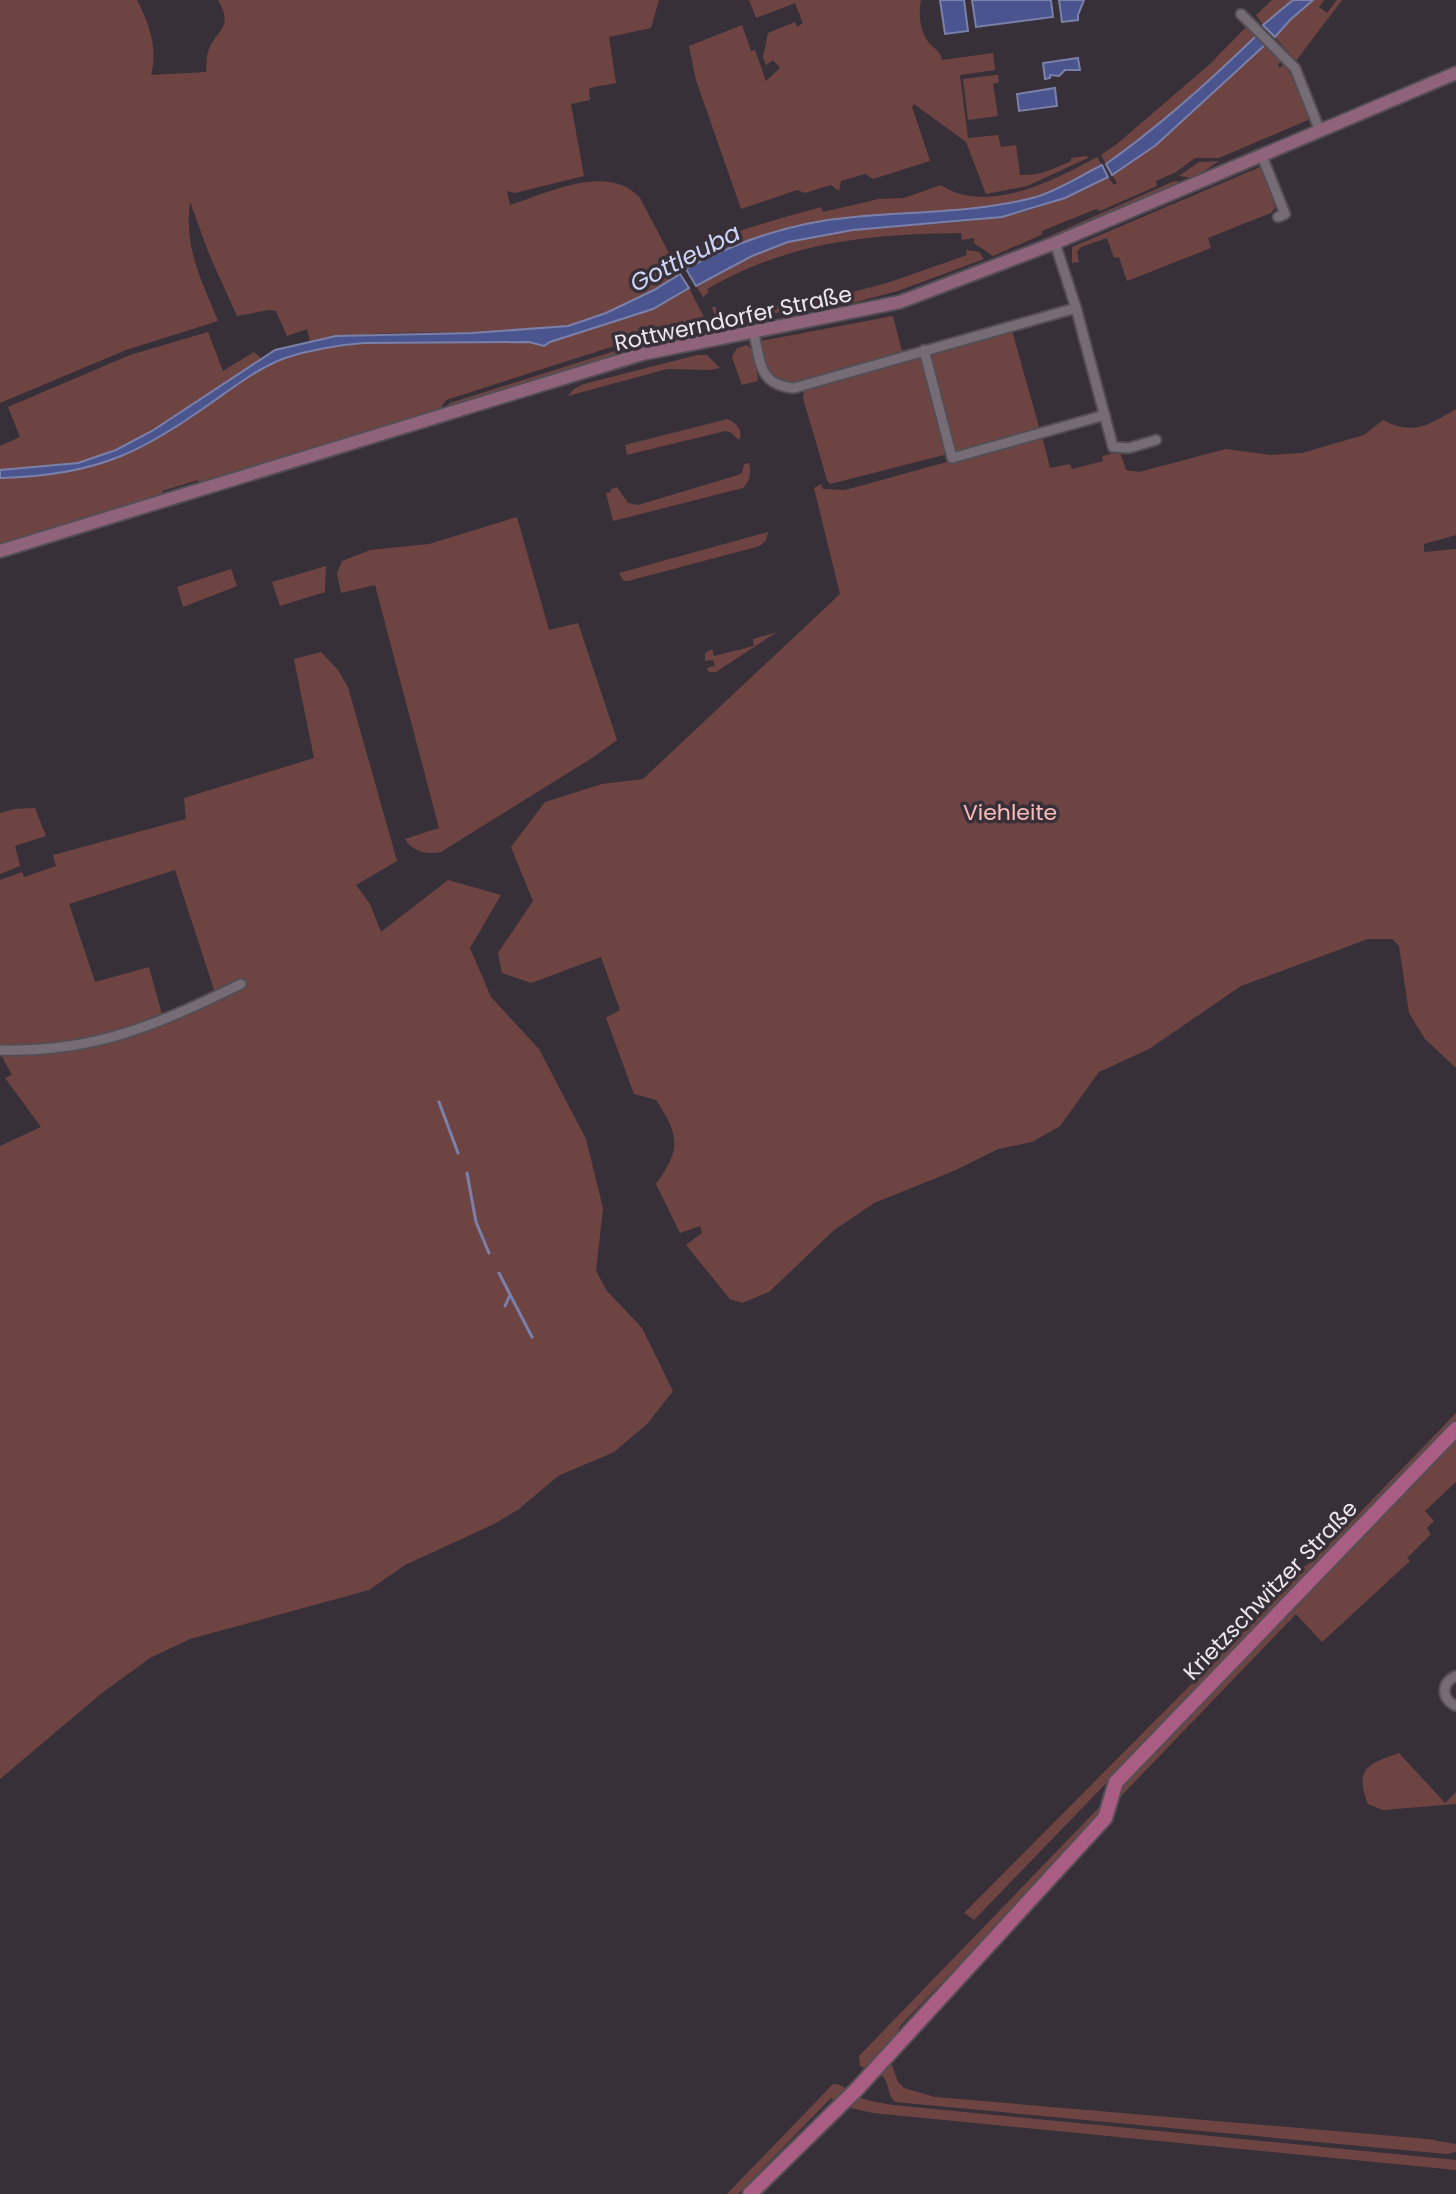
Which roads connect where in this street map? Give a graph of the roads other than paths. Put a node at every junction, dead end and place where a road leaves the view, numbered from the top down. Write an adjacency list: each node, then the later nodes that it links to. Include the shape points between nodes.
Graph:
1 (1241, 14): 3 (street, via 1295,68)
2 (1456, 73): 3 (main road, Rottwerndorfer Straße)
3 (1320, 131): 4 (main road, Rottwerndorfer Straße)
4 (1262, 156): 5 (street, via 1285,214); 6 (main road, Rottwerndorfer Straße)
5 (1278, 217)
6 (1055, 243): 7 (street); 8 (main road, Rottwerndorfer Straße, via 900,302)
7 (1076, 308): 9 (street); 10 (street)
8 (754, 333): 9 (street, via 763,372 783,387); 12 (main road, Rottwerndorfer Straße, via 642,354)
9 (924, 350): 10 (street, via 952,458)
10 (1105, 415): 11 (street, via 1113,447)
11 (1156, 440)
12 (0, 551)
13 (241, 984): 14 (street, via 131,1032 71,1047)
14 (0, 1050)
15 (1456, 1429): 18 (main road, Krietzschwitzer Straße, via 1116,1782 1105,1818 856,2090)
16 (1456, 1676): 17 (street, via 1445,1690)
17 (1456, 1706)
18 (750, 2194)

